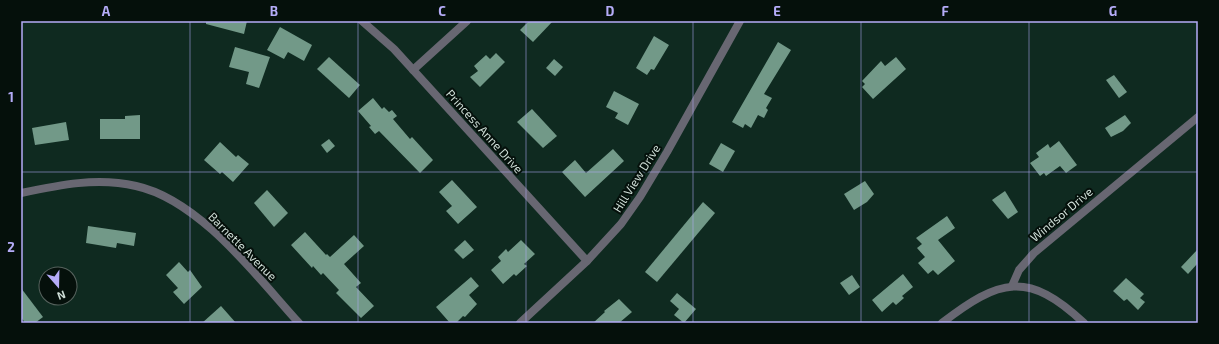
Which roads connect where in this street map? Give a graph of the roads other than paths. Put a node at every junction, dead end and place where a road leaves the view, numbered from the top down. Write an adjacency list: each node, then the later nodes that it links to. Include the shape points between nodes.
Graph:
1 (362, 21): 4 (street, Princess Anne Drive)
2 (467, 21): 4 (street)
3 (740, 21): 7 (street, Hill View Drive, via 640,197 621,224)
4 (413, 70): 7 (street, Princess Anne Drive)
5 (1198, 117): 8 (street, Windsor Drive, via 1034,254 1019,270)
6 (21, 193): 9 (street, Barnette Avenue, via 64,184 90,182 137,186 161,195 220,236)
7 (587, 261): 10 (street, Hill View Drive)
8 (1012, 286): 11 (street, via 988,292); 12 (street, via 1034,289 1072,311)
9 (299, 323)
10 (520, 323)
11 (942, 323)
12 (1084, 323)

